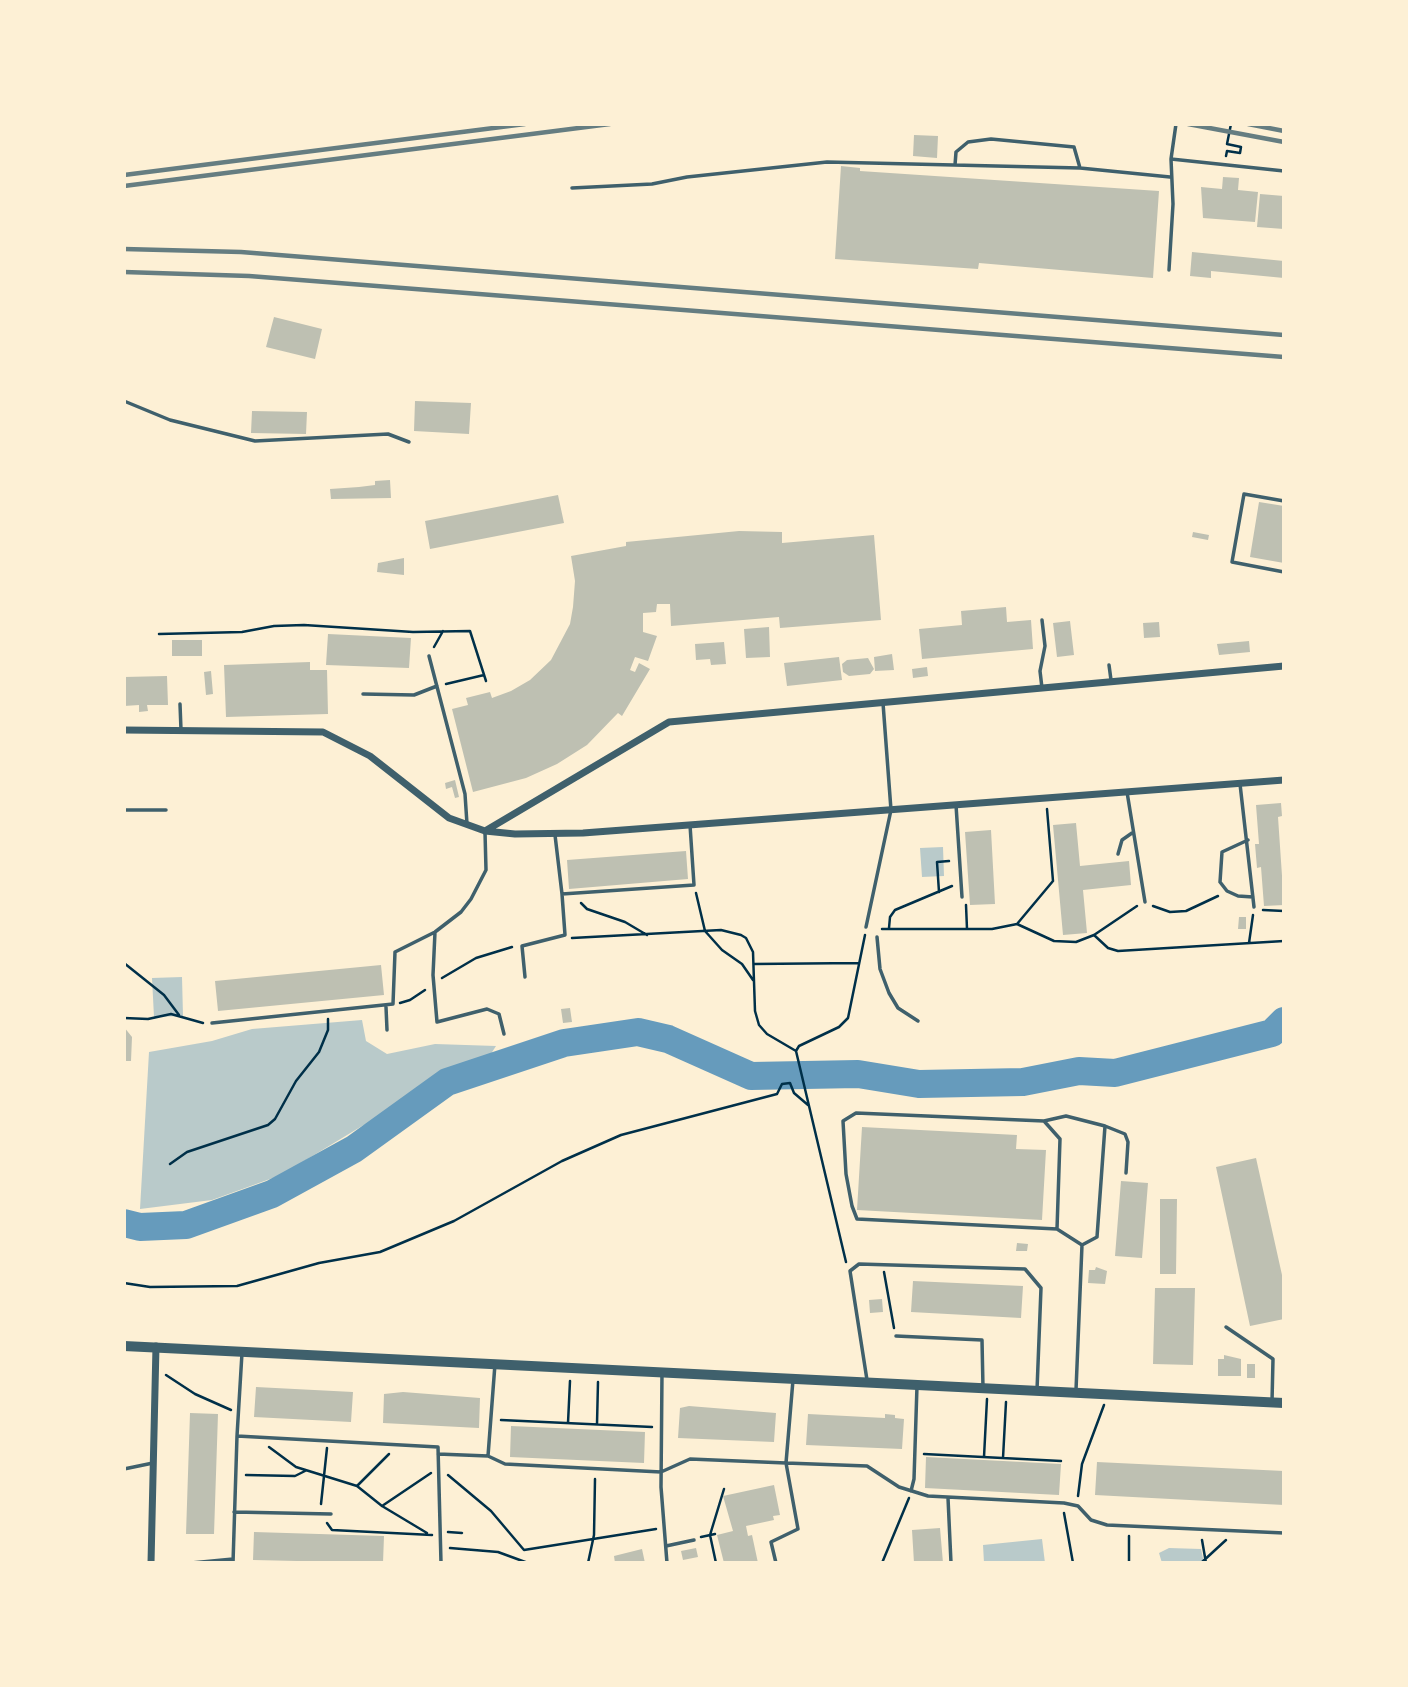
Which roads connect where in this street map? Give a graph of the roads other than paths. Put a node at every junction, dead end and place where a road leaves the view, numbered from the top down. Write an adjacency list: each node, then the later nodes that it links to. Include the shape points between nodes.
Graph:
1 (1176, 124): 2 (lane)
2 (1171, 159): 5 (lane); 6 (lane)
3 (955, 165): 4 (lane); 4 (lane, via 956,152 968,142 991,139 1074,147); 7 (lane, via 827,162 652,184)
4 (1080, 168): 6 (lane)
5 (1284, 171)
6 (1170, 177): 8 (lane)
7 (572, 188)
8 (1169, 270)
9 (124, 401): 10 (lane, via 170,420 255,441 388,434)
10 (409, 442)
11 (1284, 501): 12 (lane, via 1244,494 1232,562)
12 (1284, 572)
13 (1042, 620): 19 (lane)
14 (429, 656): 18 (lane)
15 (1109, 665): 17 (lane)
16 (1284, 666): 17 (street)
17 (1111, 682): 19 (street)
18 (437, 686): 20 (lane, via 414,695); 33 (lane, via 467,802)
19 (1042, 688): 21 (street)
20 (363, 694)
21 (883, 701): 31 (lane); 34 (street, via 669,722)
22 (180, 704): 24 (lane)
23 (124, 730): 24 (street)
24 (181, 730): 33 (street, via 323,732 370,756 449,818)
25 (1284, 780): 26 (street)
26 (1240, 784): 27 (street); 37 (lane)
27 (1127, 792): 28 (street); 35 (lane)
28 (956, 805): 31 (street); 40 (lane)
29 (124, 810): 30 (lane)
30 (166, 810)
31 (891, 810): 32 (street); 44 (lane)
32 (690, 825): 36 (street); 39 (lane, via 694,885)
33 (467, 826): 34 (street)
34 (485, 831): 36 (street); 45 (lane, via 486,870 479,886 461,912)
35 (1132, 833): 38 (lane, via 1122,840); 42 (lane)
36 (555, 835): 39 (lane)
37 (1248, 841): 41 (lane); 41 (lane, via 1222,852 1220,882 1227,891)
38 (1118, 854)
39 (562, 894): 47 (lane, via 565,935 522,946)
40 (962, 897)
41 (1253, 897): 43 (lane)
42 (1145, 902)
43 (1254, 907)
44 (866, 927)
45 (435, 932): 48 (lane, via 395,951 393,1004); 52 (lane, via 437,1021 487,1009 499,1014)
46 (877, 937): 49 (lane, via 888,993 898,1008)
47 (524, 977)
48 (386, 1007): 50 (lane); 51 (lane)
49 (918, 1021)
50 (212, 1023)
51 (387, 1030)
52 (504, 1034)
53 (1044, 1121): 54 (lane, via 1066,1116); 56 (lane, via 1060,1139); 56 (lane, via 856,1113 844,1121 846,1174 858,1219)
54 (1105, 1126): 55 (lane, via 1125,1134); 57 (lane, via 1097,1237)
55 (1126, 1173)
56 (1057, 1228): 57 (lane)
57 (1082, 1245): 70 (lane)
58 (1226, 1328): 71 (lane, via 1273,1359)
59 (896, 1336): 68 (lane, via 982,1340)
60 (124, 1346): 61 (street)
61 (156, 1346): 62 (street); 76 (street)
62 (242, 1350): 63 (street); 73 (lane)
63 (495, 1363): 64 (street); 75 (lane)
64 (662, 1371): 65 (street); 79 (lane)
65 (793, 1378): 66 (street); 77 (lane)
66 (867, 1382): 67 (street); 69 (lane, via 850,1271 859,1264 899,1262 1025,1269 1041,1288)
67 (917, 1384): 68 (street); 80 (lane)
68 (983, 1388): 69 (street)
69 (1037, 1390): 70 (street)
70 (1076, 1392): 71 (street)
71 (1272, 1402): 72 (street)
72 (1284, 1403)
73 (237, 1436): 74 (lane, via 438,1447); 82 (lane)
74 (438, 1454): 75 (lane); 90 (lane)
75 (488, 1456): 79 (lane, via 505,1464)
76 (153, 1463): 78 (lane); 88 (street)
77 (786, 1463): 79 (lane, via 690,1460); 80 (lane, via 867,1466); 92 (lane, via 798,1530 771,1542)
78 (124, 1469)
79 (662, 1472): 86 (lane)
80 (911, 1491): 81 (lane)
81 (948, 1498): 84 (lane, via 1064,1503 1078,1506 1091,1520 1130,1526); 93 (lane)
82 (234, 1513): 83 (lane); 87 (lane)
83 (331, 1514)
84 (1284, 1533)
85 (694, 1540): 86 (lane)
86 (666, 1546): 91 (lane)
87 (233, 1561): 89 (lane)
88 (151, 1563)
89 (191, 1563)
90 (441, 1563)
91 (667, 1563)
92 (776, 1563)
93 (951, 1563)

